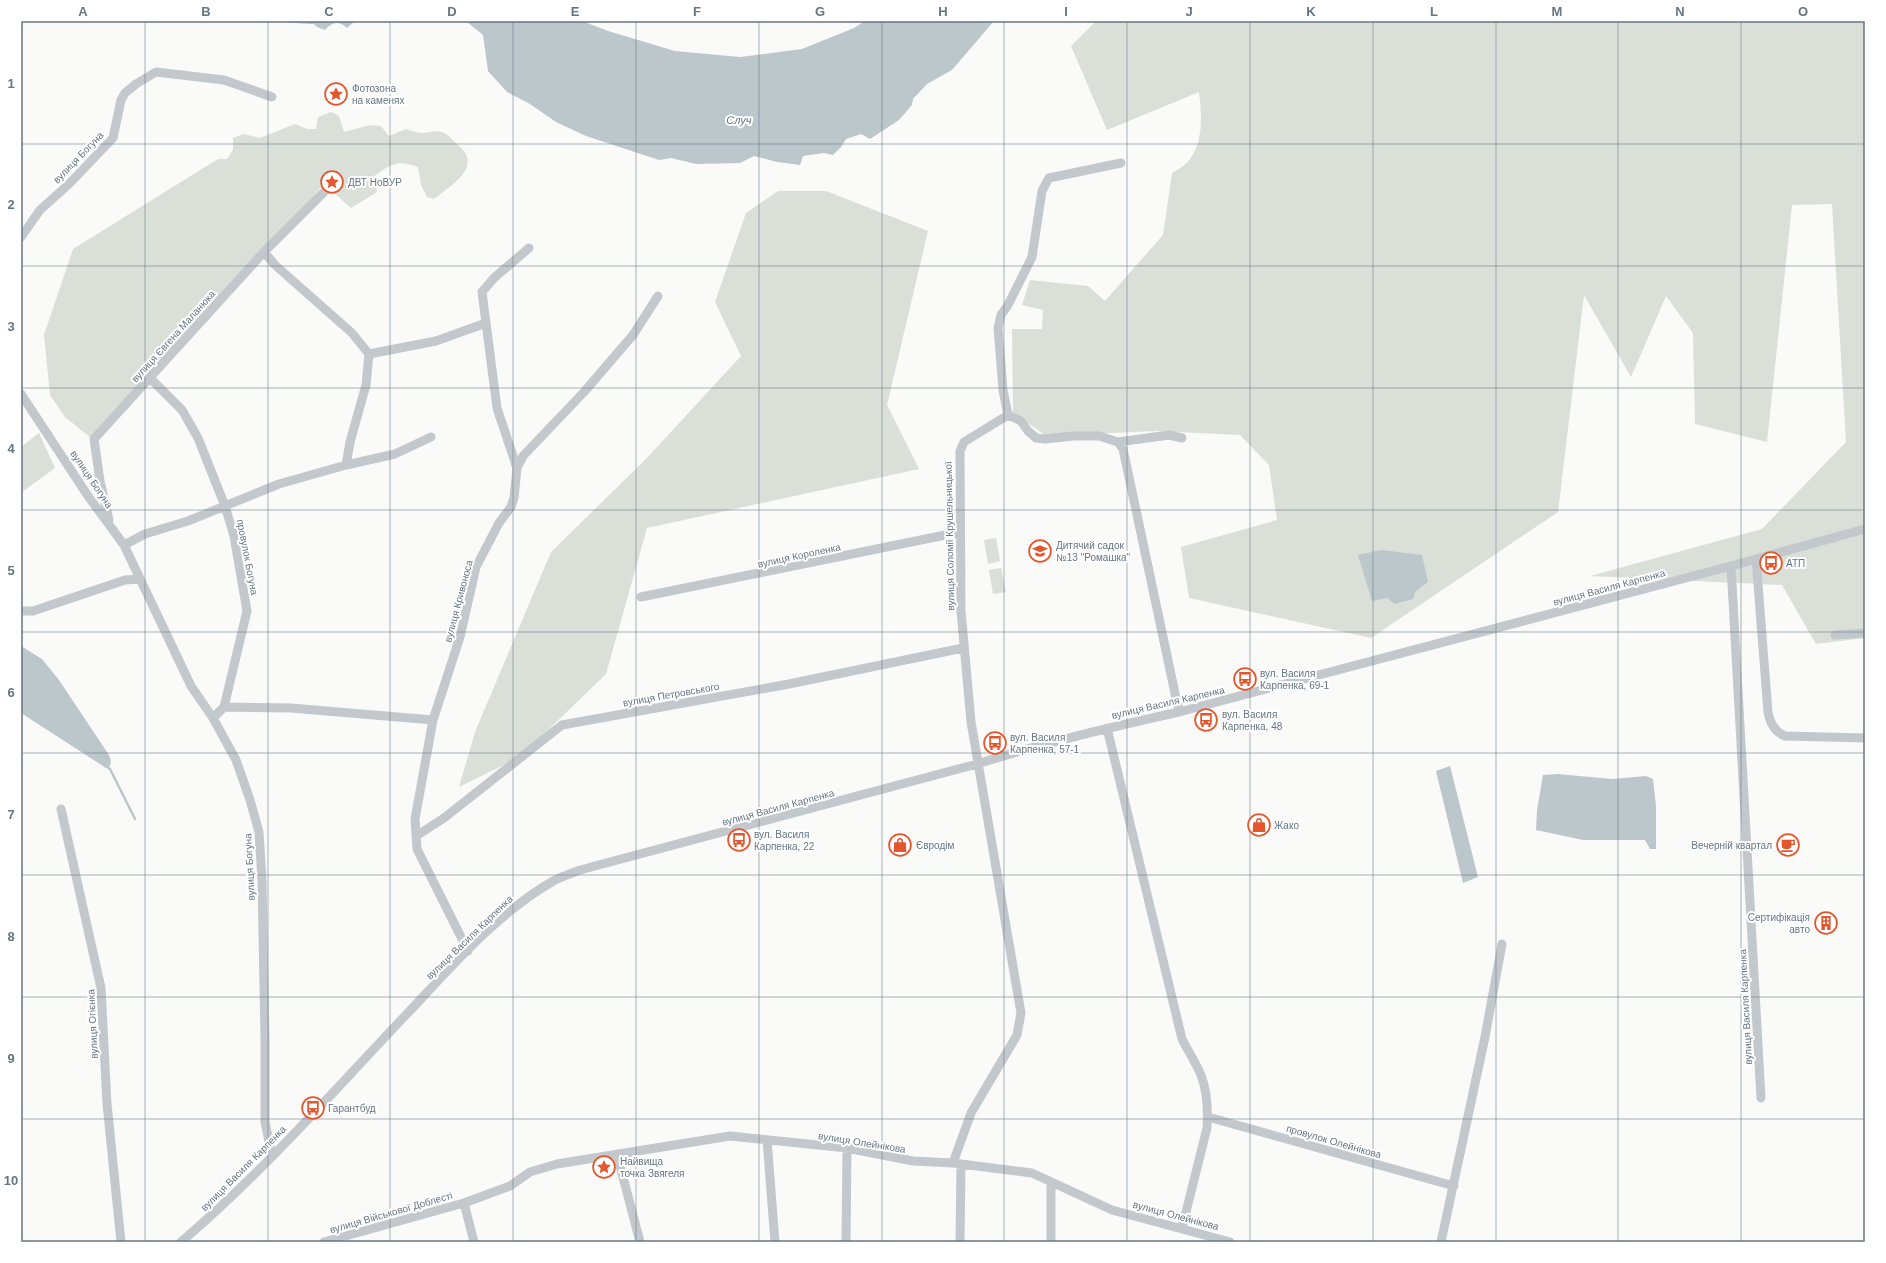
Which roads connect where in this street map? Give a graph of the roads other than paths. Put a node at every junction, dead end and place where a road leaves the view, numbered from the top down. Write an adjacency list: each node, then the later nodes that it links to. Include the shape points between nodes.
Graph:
1 (272, 97): 4 (street, вулиця Богуна, via 224,80 156,72 125,93 112,138 69,184 40,210)
2 (1121, 163): 12 (street, via 1049,178 1042,191 1032,257 1002,315 998,328 1003,390)
3 (330, 185): 6 (street, вулиця Євгена Маланюка)
4 (21, 238)
5 (529, 248): 8 (street, вулиця Кривоноса, via 494,278 482,292)
6 (264, 252): 9 (street, via 275,265 352,333); 10 (street, вулиця Євгена Маланюка)
7 (658, 296): 17 (street, вулиця Кривоноса, via 633,335 584,392 523,456)
8 (486, 323): 9 (street, via 436,340); 17 (street, вулиця Кривоноса, via 497,408)
9 (369, 354): 16 (street, via 366,385)
10 (150, 378): 18 (street, провулок Богуна, via 182,410 198,438); 19 (street, вулиця Євгена Маланюка, via 94,439)
11 (21, 394): 19 (street, вулиця Богуна)
12 (1008, 415): 15 (street, via 1021,422 1036,438 1099,436); 21 (street, вулиця Соломії Крушельницької, via 964,442 960,451)
13 (431, 436): 16 (street, via 395,454)
14 (1182, 438): 15 (street, via 1170,435)
15 (1118, 442): 32 (street, via 1123,449)
16 (346, 465): 18 (street, via 279,484)
17 (517, 468): 34 (street, вулиця Кривоноса, via 512,507 499,523 476,567 460,637)
18 (225, 506): 22 (street, via 145,534); 31 (street, провулок Богуна, via 234,536 247,610)
19 (110, 526): 22 (street, вулиця Богуна)
20 (1865, 529): 23 (street)
21 (960, 532): 26 (street, вулиця Короленка); 30 (street, вулиця Соломії Крушельницької)
22 (124, 545): 25 (street, вулиця Богуна)
23 (1756, 559): 24 (street); 36 (street, via 1769,720 1780,734)
24 (1731, 566): 32 (street, вулиця Василя Карпенка); 42 (street, вулиця Василя Карпенка)
25 (140, 579): 27 (street, via 125,580 33,611); 33 (street, вулиця Богуна, via 191,686)
26 (641, 597)
27 (21, 611)
28 (1865, 633): 29 (street)
29 (1835, 635)
30 (963, 648): 37 (street, вулиця Соломії Крушельницької); 39 (street, вулиця Петровського, via 782,685 562,725 450,813)
31 (224, 707): 33 (street); 34 (street, via 291,708)
32 (1179, 712): 35 (street, вулиця Василя Карпенка)
33 (213, 718): 47 (street, вулиця Богуна, via 236,760 259,832 262,880 265,1122)
34 (433, 720): 39 (street, вулиця Кривоноса, via 416,819)
35 (1107, 728): 37 (street, вулиця Василя Карпенка); 43 (street, via 1182,1039 1201,1076)
36 (1865, 738)
37 (977, 764): 41 (street, вулиця Василя Карпенка, via 580,870 556,879 517,904); 48 (street, via 1021,1013 1017,1035 971,1113)
38 (61, 809): 53 (street, вулиця Огієнка, via 102,988 107,1104)
39 (416, 836): 41 (street, вулиця Кривоноса, via 417,850)
40 (1502, 944): 50 (street)
41 (468, 951): 47 (street, вулиця Василя Карпенка)
42 (1761, 1098)
43 (1208, 1117): 50 (street, провулок Олейнікова); 52 (street)
44 (767, 1140): 45 (street, вулиця Олейнікова); 46 (street, вулиця Олейнікова, via 730,1136); 58 (street)
45 (847, 1148): 48 (street, вулиця Олейнікова, via 913,1161); 59 (street)
46 (617, 1154): 51 (street, вулиця Олейнікова, via 556,1164 530,1172 510,1186); 57 (street)
47 (272, 1156): 54 (street, вулиця Василя Карпенка, via 216,1212)
48 (957, 1164): 49 (street, вулиця Олейнікова, via 1032,1173); 60 (street)
49 (1051, 1182): 52 (street, вулиця Олейнікова, via 1112,1210); 61 (street)
50 (1454, 1186): 63 (street)
51 (464, 1203): 55 (street, вулиця Військової Доблесті); 56 (street)
52 (1182, 1228): 62 (street, вулиця Олейнікова)
53 (121, 1242)
54 (181, 1242)
55 (324, 1242)
56 (474, 1242)
57 (640, 1242)
58 (775, 1242)
59 (846, 1242)
60 (960, 1242)
61 (1051, 1242)
62 (1230, 1242)
63 (1441, 1242)

